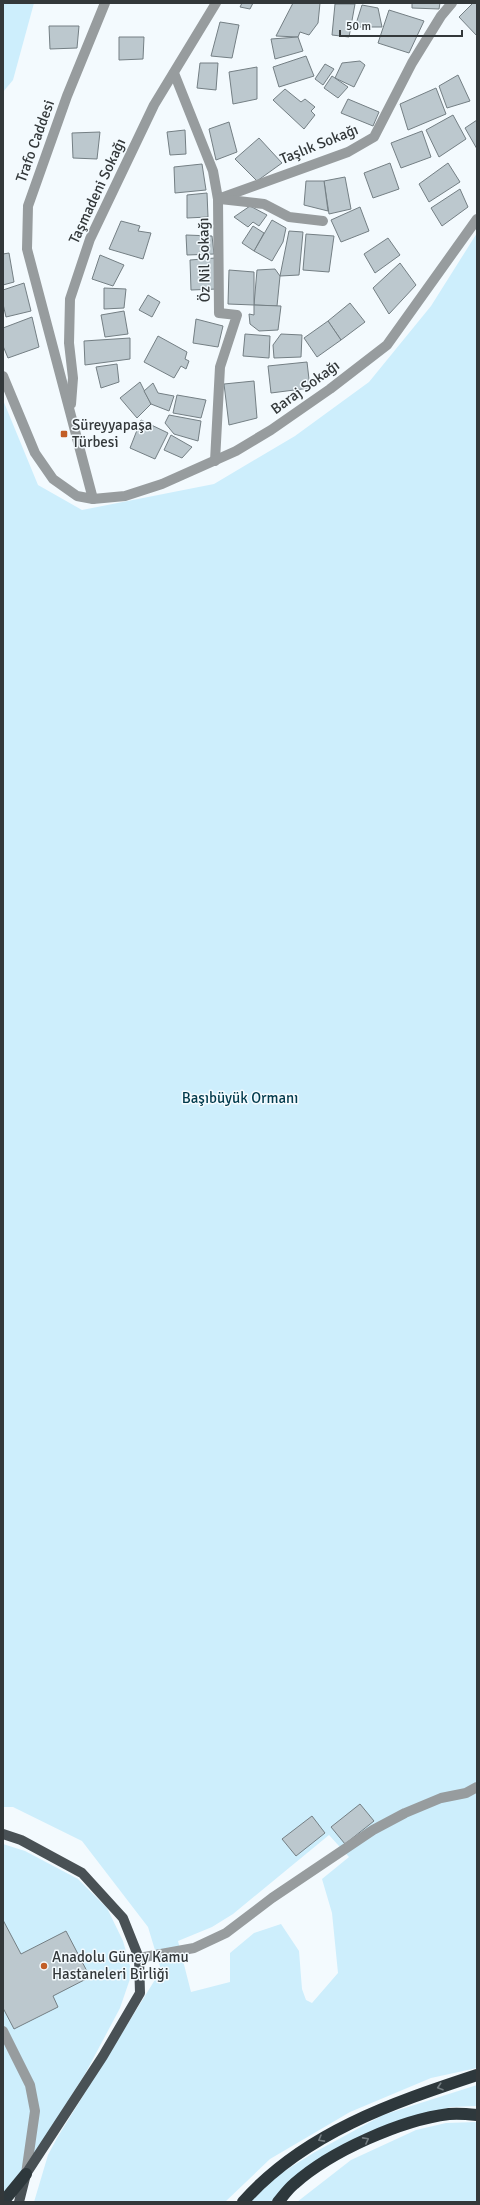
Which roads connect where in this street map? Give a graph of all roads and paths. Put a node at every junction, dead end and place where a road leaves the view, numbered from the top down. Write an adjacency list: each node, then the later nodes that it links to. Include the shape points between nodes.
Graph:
1 (105, 3): 9 (street, Trafo Caddesi, via 67,96 28,206 27,249)
2 (216, 3): 4 (street, Taşmadeni Sokağı)
3 (452, 3): 5 (street, Taşlık Sokağı, via 412,63 374,137 348,152)
4 (174, 73): 5 (street, Öz Nil Sokağı, via 213,171); 9 (street, Taşmadeni Sokağı, via 154,105 90,238 70,299 69,343 73,378)
5 (218, 199): 7 (street, via 264,204 289,217); 10 (street, Öz Nil Sokağı, via 219,313 237,315 220,367)
6 (477, 219): 10 (street, Baraj Sokağı, via 386,345 330,389 271,430)
7 (323, 221)
8 (3, 376): 11 (street, via 35,453 53,479 77,496)
9 (71, 410): 11 (street, Trafo Caddesi)
10 (215, 461): 11 (street, Baraj Sokağı, via 162,484 125,496)
11 (93, 499)
12 (477, 1787): 14 (street, via 405,1813 373,1830 272,1898 226,1933 194,1948)
13 (3, 1834): 14 (main road, via 21,1840 82,1873 123,1918)
14 (139, 1958): 18 (main road, via 140,1993 103,2056)
15 (3, 2031): 18 (street, via 30,2085 35,2111)
16 (477, 2075): 22 (highway, one-way to 22, via 399,2101 344,2126 299,2151)
17 (477, 2115): 23 (highway, one-way to 17, via 294,2184 323,2164 375,2135 417,2119 451,2114)
18 (26, 2174): 19 (highway); 20 (main road); 21 (main road)
19 (3, 2202)
20 (8, 2202)
21 (19, 2202)
22 (243, 2202)
23 (278, 2202)

